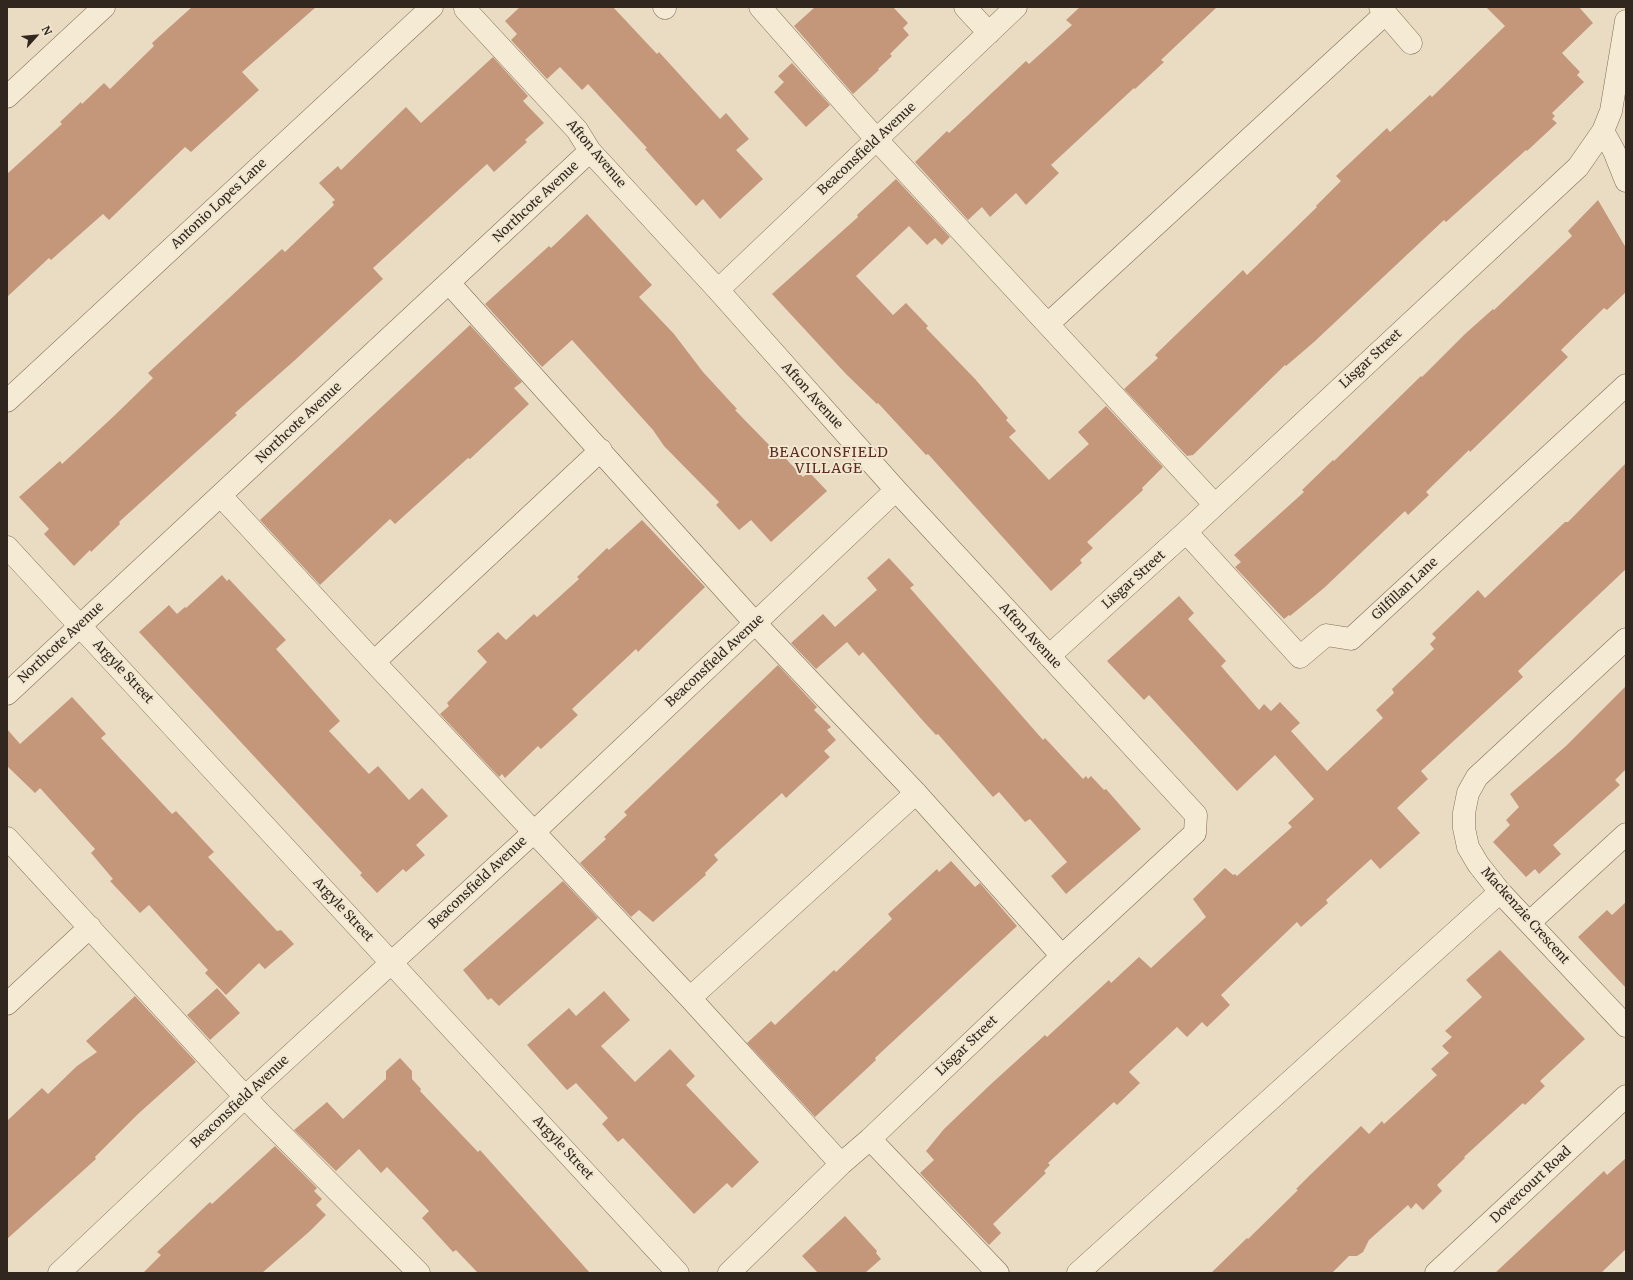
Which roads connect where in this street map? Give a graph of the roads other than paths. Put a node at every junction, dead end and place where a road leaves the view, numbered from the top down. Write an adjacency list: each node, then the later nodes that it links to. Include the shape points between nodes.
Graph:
1 (104, 7): 11 (street)
2 (432, 7): 20 (street, Antonio Lopes Lane)
3 (760, 7): 13 (street)
4 (965, 7): 9 (street)
5 (1016, 7): 9 (street, Beaconsfield Avenue)
6 (465, 9): 14 (street, Afton Avenue, via 577,130)
7 (1382, 10): 10 (street); 18 (street)
8 (1626, 21): 12 (street, Lisgar Street, via 1611,111)
9 (989, 33): 13 (street, Beaconsfield Avenue)
10 (1411, 43)
11 (7, 97)
12 (1603, 131): 15 (street); 24 (street, Lisgar Street, via 1578,166)
13 (877, 140): 17 (street, Beaconsfield Avenue); 18 (street)
14 (590, 151): 16 (street, Northcote Avenue); 17 (street, Afton Avenue)
15 (1626, 181)
16 (449, 284): 21 (street); 23 (street, Northcote Avenue)
17 (718, 290): 22 (street, Afton Avenue)
18 (1048, 324): 24 (street)
19 (1626, 385): 25 (street, Gilfillan Lane, via 1351,639 1326,635 1300,657)
20 (7, 401)
21 (601, 450): 27 (street); 31 (street)
22 (896, 490): 27 (street, Beaconsfield Avenue); 30 (street, Afton Avenue)
23 (221, 496): 28 (street, Northcote Avenue); 31 (street)
24 (1215, 505): 25 (street, Lisgar Street)
25 (1186, 532): 30 (street, Lisgar Street)
26 (7, 547): 28 (street, Argyle Street)
27 (755, 623): 33 (street); 35 (street, Beaconsfield Avenue)
28 (80, 626): 32 (street, Northcote Avenue); 42 (street, Argyle Street)
29 (1626, 639): 38 (street, Mackenzie Crescent, via 1477,777 1468,793 1464,813 1468,847)
30 (1049, 656): 34 (street, Afton Avenue)
31 (374, 662): 35 (street)
32 (7, 694)
33 (916, 793): 41 (street); 43 (street)
34 (1196, 815): 41 (street, Lisgar Street, via 1195,833)
35 (534, 832): 42 (street, Beaconsfield Avenue); 43 (street)
36 (1626, 834): 39 (street)
37 (7, 838): 40 (street)
38 (1500, 892): 39 (street, Mackenzie Crescent); 55 (street)
39 (1530, 922): 45 (street, Mackenzie Crescent)
40 (90, 928): 44 (street); 47 (street)
41 (1062, 956): 48 (street, Lisgar Street)
42 (392, 963): 47 (street, Beaconsfield Avenue); 52 (street, Argyle Street)
43 (690, 998): 49 (street)
44 (7, 1004)
45 (1626, 1026)
46 (1626, 1096): 56 (street, Dovercourt Road)
47 (245, 1097): 50 (street); 51 (street, Beaconsfield Avenue)
48 (870, 1139): 49 (street, Lisgar Street); 54 (street)
49 (841, 1164): 53 (street, Lisgar Street)
50 (407, 1269)
51 (59, 1273)
52 (678, 1273)
53 (729, 1273)
54 (998, 1273)
55 (1078, 1273)
56 (1436, 1273)

